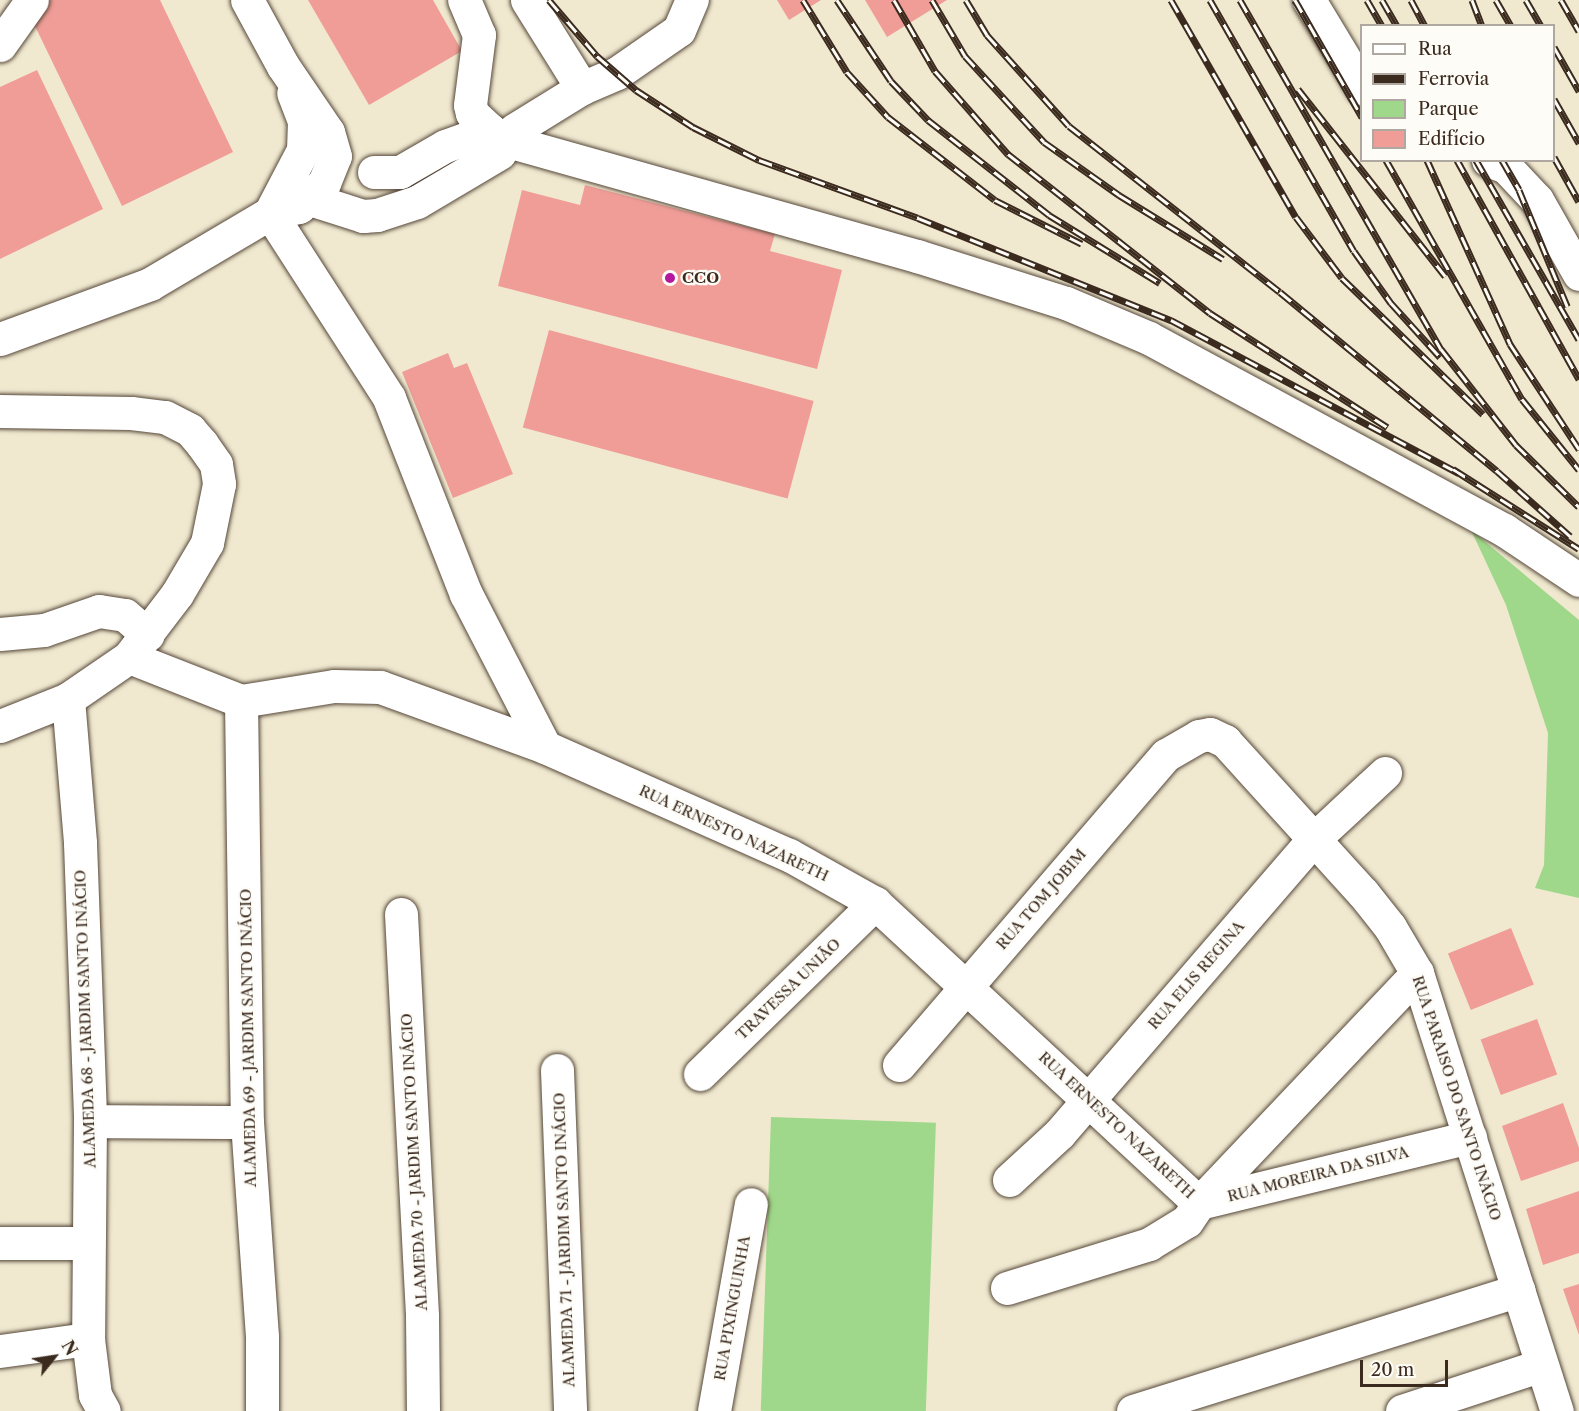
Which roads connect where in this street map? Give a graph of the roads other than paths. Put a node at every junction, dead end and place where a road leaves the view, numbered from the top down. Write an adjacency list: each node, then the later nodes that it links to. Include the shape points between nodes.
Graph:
1 (32, 0): 7 (street)
2 (247, 0): 8 (street)
3 (464, 0): 11 (street, via 479,35 472,113)
4 (527, 0): 10 (street)
5 (692, 0): 10 (street, via 679,30 617,73)
6 (1309, 0): 9 (street)
7 (0, 45)
8 (283, 66): 12 (street, via 323,122); 16 (street, via 304,121 305,137 298,164)
9 (1360, 85)
10 (582, 88): 11 (street)
11 (505, 139): 14 (street, via 446,146 400,172); 17 (street); 21 (street, via 917,256 1065,303 1149,338 1504,530)
12 (335, 156): 14 (street); 15 (street, via 329,176)
13 (1492, 162): 18 (street, via 1506,168 1537,200)
14 (374, 172): 17 (street, via 389,190)
15 (310, 199): 16 (street, via 299,207); 17 (street)
16 (270, 213): 19 (street, via 150,284); 28 (street, via 389,398 466,594)
17 (390, 223)
18 (1579, 274)
19 (0, 339)
20 (0, 411): 23 (street, via 165,417 190,430 216,464 218,494 207,543)
21 (1579, 580)
22 (0, 634): 23 (street, via 44,630 99,611 125,615)
23 (138, 646): 24 (street); 25 (street)
24 (68, 699): 26 (street); 39 (street, ALAMEDA 68 - JARDIM SANTO INÁCIO, via 80,843)
25 (241, 701): 28 (street, RUA ERNESTO NAZARETH, via 334,686 380,687); 40 (street, ALAMEDA 69 - JARDIM SANTO INÁCIO)
26 (0, 726)
27 (1188, 740): 30 (street, RUA PARAISO DO SANTO INÂCIO, via 1210,734 1225,741); 34 (street, RUA TOM JOBIM, via 1166,755)
28 (545, 747): 31 (street, RUA ERNESTO NAZARETH, via 789,855)
29 (1385, 773): 30 (street, RUA ELIS REGINA)
30 (1314, 839): 33 (street, RUA PARAISO DO SANTO INÂCIO, via 1390,927); 38 (street, RUA ELIS REGINA)
31 (875, 903): 34 (street, RUA ERNESTO NAZARETH); 37 (street, TRAVESSA UNIÃO)
32 (401, 914): 54 (street, ALAMEDA 70 - JARDIM SANTO INÁCIO, via 422,1316)
33 (1416, 973): 41 (street, RUA PARAISO DO SANTO INÂCIO); 43 (street)
34 (967, 985): 35 (street, RUA TOM JOBIM); 38 (street, RUA ERNESTO NAZARETH)
35 (899, 1065)
36 (557, 1070): 55 (street, ALAMEDA 71 - JARDIM SANTO INÁCIO)
37 (700, 1074)
38 (1090, 1098): 42 (street, RUA ELIS REGINA, via 1050,1144); 43 (street, RUA ERNESTO NAZARETH)
39 (90, 1121): 40 (street); 46 (street, ALAMEDA 68 - JARDIM SANTO INÁCIO)
40 (247, 1122): 53 (street, ALAMEDA 69 - JARDIM SANTO INÁCIO)
41 (1470, 1137): 43 (street, RUA MOREIRA DA SILVA); 48 (street, RUA PARAISO DO SANTO INÂCIO)
42 (1009, 1180)
43 (1200, 1203): 47 (street, via 1187,1221 1149,1244)
44 (751, 1204): 56 (street, RUA PIXINGUINHA)
45 (0, 1242): 46 (street)
46 (87, 1243): 49 (street, ALAMEDA 68 - JARDIM SANTO INÁCIO)
47 (1007, 1288)
48 (1518, 1290): 51 (street, RUA PARAISO DO SANTO INÂCIO); 57 (street)
49 (88, 1339): 50 (street); 52 (street, ALAMEDA 68 - JARDIM SANTO INÁCIO, via 95,1395)
50 (0, 1351)
51 (1542, 1365): 58 (street); 59 (street, RUA PARAISO DO SANTO INÂCIO)
52 (104, 1411)
53 (262, 1411)
54 (423, 1411)
55 (570, 1411)
56 (714, 1411)
57 (1133, 1411)
58 (1402, 1411)
59 (1557, 1411)

